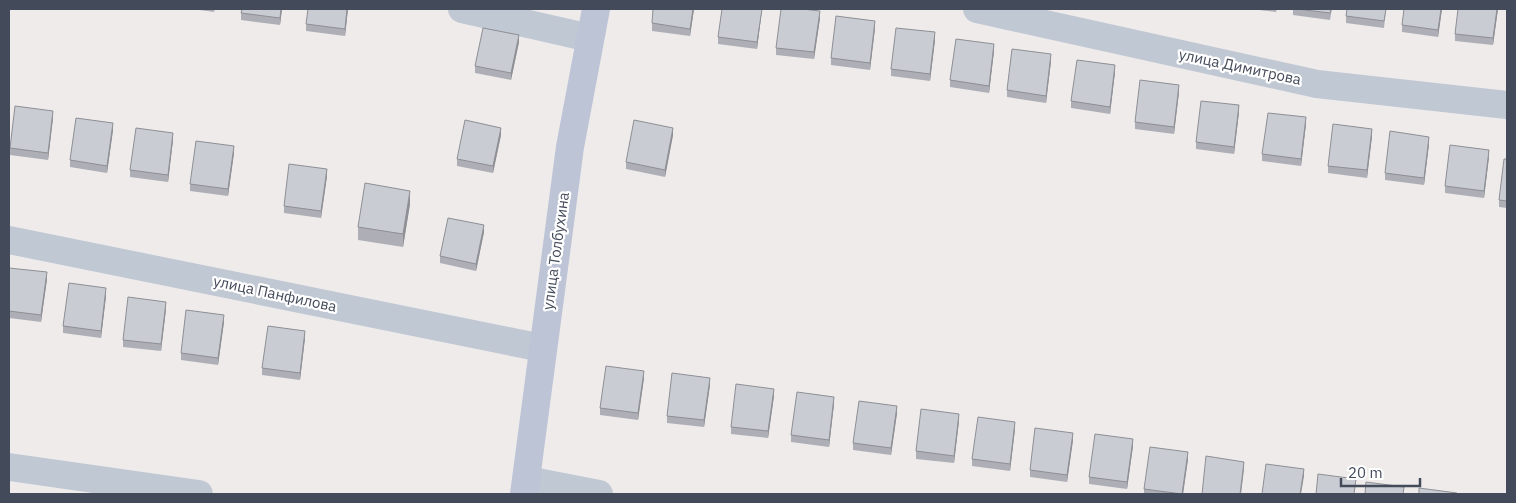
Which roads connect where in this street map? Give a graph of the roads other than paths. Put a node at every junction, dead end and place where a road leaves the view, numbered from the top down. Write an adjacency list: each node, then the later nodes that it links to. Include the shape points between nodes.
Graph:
1 (462, 9): 4 (street)
2 (596, 9): 4 (street, улица Толбухина)
3 (977, 9): 5 (street, улица Димитрова, via 1317,84)
4 (590, 38): 7 (street, улица Толбухина, via 570,147)
5 (1507, 104)
6 (9, 240): 7 (street, улица Панфилова)
7 (542, 348): 9 (street, улица Толбухина)
8 (9, 467): 10 (street)
9 (525, 487): 11 (street)
10 (199, 494)
11 (599, 494)

